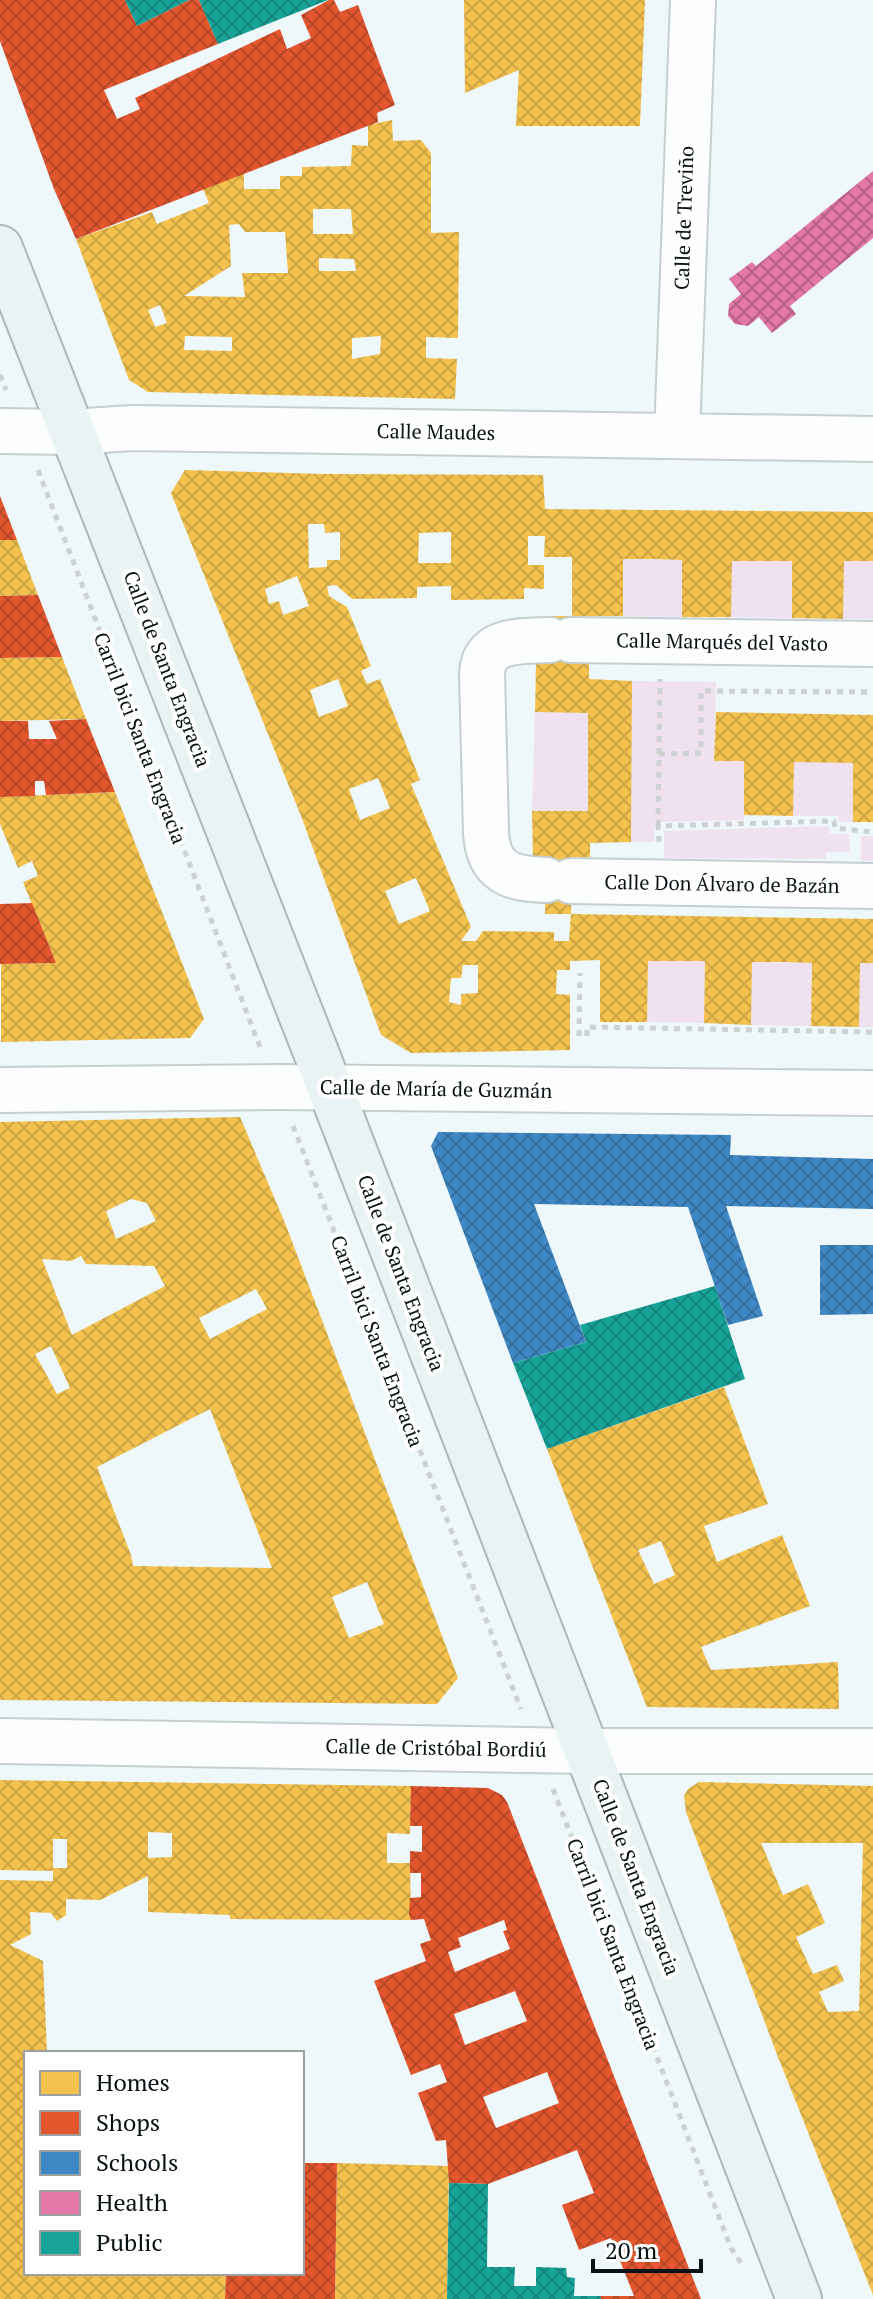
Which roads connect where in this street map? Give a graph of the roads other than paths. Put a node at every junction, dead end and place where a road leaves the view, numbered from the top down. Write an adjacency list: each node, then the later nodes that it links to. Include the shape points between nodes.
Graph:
1 (693, 0): 5 (street, Calle de Treviño)
2 (0, 248): 4 (main road, Calle de Santa Engracia)
3 (12, 432): 4 (street, Calle Maudes)
4 (72, 432): 5 (street, Calle Maudes, via 132,428); 10 (main road, Calle de Santa Engracia)
5 (677, 436): 6 (street, Calle Maudes)
6 (873, 439)
7 (873, 644): 8 (street, Calle Marqués del Vasto, via 560,640 515,642 493,649 482,668 487,847 491,859 516,878)
8 (558, 881): 9 (street, Calle Don Álvaro de Bazán)
9 (873, 886)
10 (330, 1088): 11 (street, Calle de María de Guzmán); 12 (street, Calle de María de Guzmán); 14 (main road, Calle de Santa Engracia)
11 (0, 1090)
12 (873, 1093)
13 (0, 1741): 14 (street, Calle de Cristóbal Bordiú)
14 (588, 1751): 15 (street, Calle de Cristóbal Bordiú); 16 (main road, Calle de Santa Engracia)
15 (873, 1751)
16 (799, 2299)

